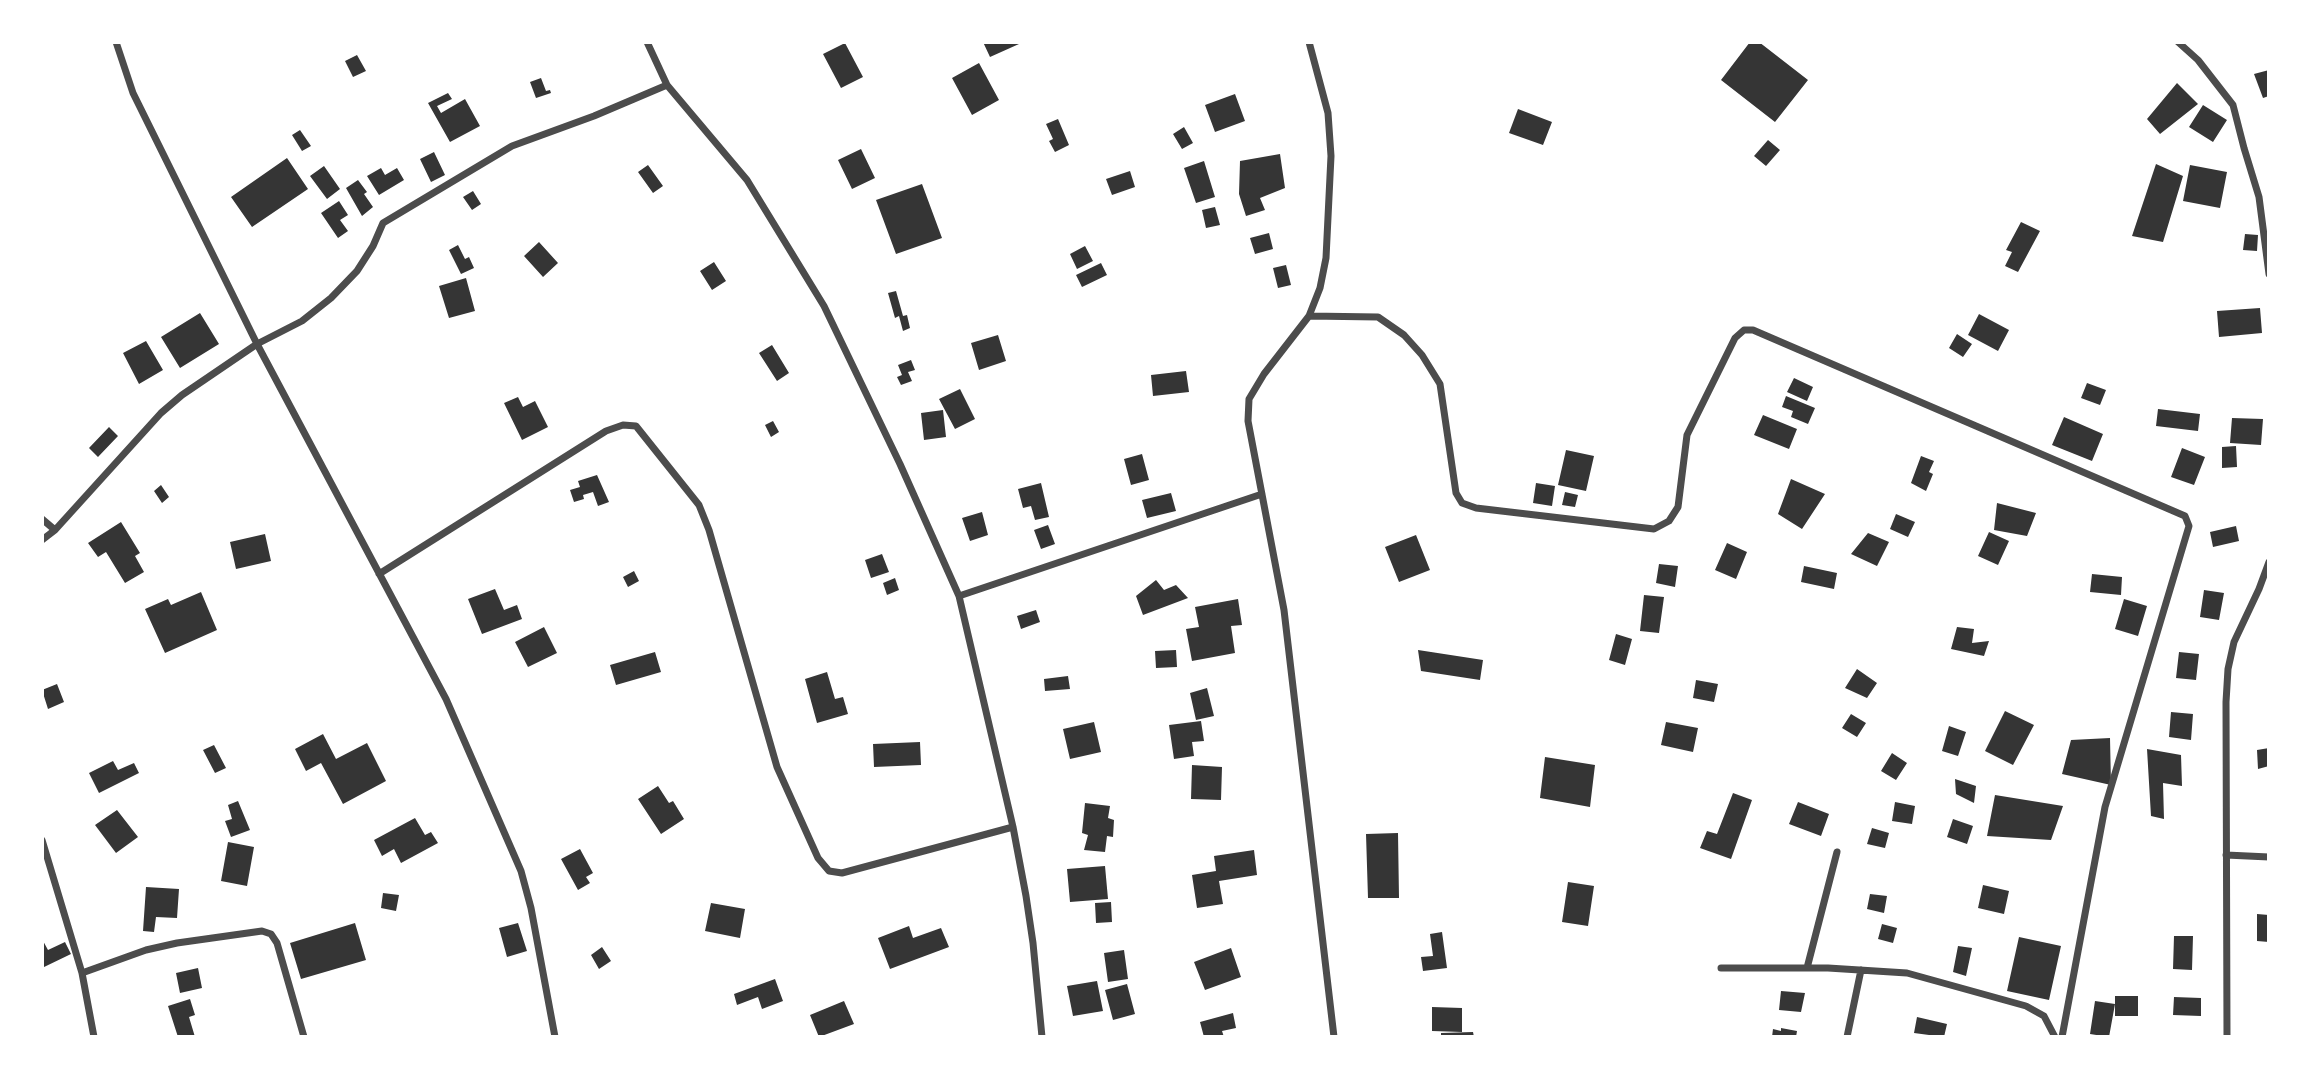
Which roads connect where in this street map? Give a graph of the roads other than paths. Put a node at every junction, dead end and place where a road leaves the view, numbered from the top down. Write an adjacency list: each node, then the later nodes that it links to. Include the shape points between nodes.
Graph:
1 (116, 42): 8 (street, via 133,93)
2 (647, 42): 5 (street)
3 (1309, 42): 7 (street, via 1328,113 1331,156 1326,258)
4 (2178, 42): 6 (street, via 2233,105 2259,197)
5 (667, 85): 8 (street, via 512,146 383,223 357,271 331,298 302,321); 15 (street, via 747,180 824,306)
6 (2269, 274)
7 (1309, 316): 9 (street, via 1249,399 1248,421); 32 (street, via 1378,317 1422,355 1440,384 1456,493 1462,503 1476,508 1654,529 1669,521 1678,507 1687,435 1735,338 1744,330 1753,330 2185,516 2189,526 2105,807)
8 (257, 344): 11 (street, via 161,412); 14 (street)
9 (1262, 494): 15 (street); 29 (street, via 1284,610)
10 (42, 519): 11 (street)
11 (55, 530): 12 (street)
12 (42, 540)
13 (2269, 562): 19 (street, via 2234,642 2228,670)
14 (379, 573): 16 (street, via 606,431 636,426 699,505 776,767 818,858 829,871 842,873); 27 (street, via 446,699 521,872)
15 (959, 596): 16 (street)
16 (1013, 827): 28 (street, via 1033,943)
17 (42, 840): 24 (street)
18 (1837, 852): 22 (street)
19 (2227, 855): 20 (street); 33 (street)
20 (2269, 857)
21 (1721, 968): 22 (street)
22 (1807, 968): 23 (street)
23 (1860, 970): 30 (street); 31 (street, via 1907,973 2026,1006 2044,1016)
24 (82, 973): 25 (street); 26 (street, via 146,950 262,931 271,934 276,943)
25 (94, 1037)
26 (304, 1037)
27 (555, 1037)
28 (1042, 1037)
29 (1334, 1037)
30 (1847, 1037)
31 (2055, 1037)
32 (2062, 1037)
33 (2227, 1037)

